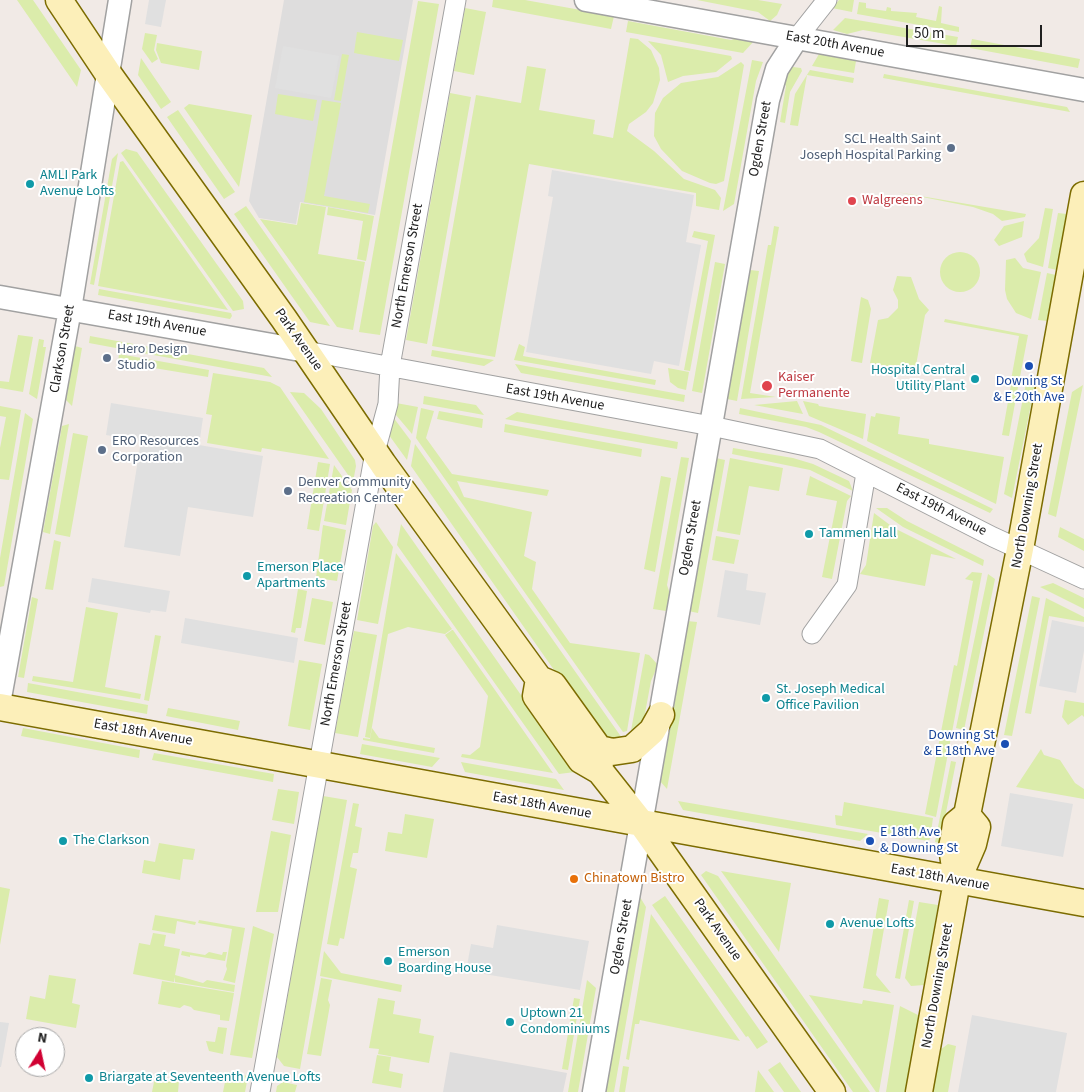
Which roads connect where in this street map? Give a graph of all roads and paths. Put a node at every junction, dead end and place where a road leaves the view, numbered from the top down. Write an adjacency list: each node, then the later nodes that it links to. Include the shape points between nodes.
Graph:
1 (59, 0): 7 (main road, Park Avenue)
2 (120, 0): 7 (street, Clarkson Street)
3 (456, 0): 14 (street, North Emerson Street)
4 (586, 0): 6 (street, East 20th Avenue)
5 (826, 0): 6 (street, Ogden Street)
6 (796, 38): 8 (street, East 20th Avenue); 15 (street, Ogden Street, via 783,57 772,84)
7 (107, 72): 12 (street, Clarkson Street); 13 (main road, Park Avenue)
8 (1084, 90)
9 (1084, 196): 10 (main road, North Downing Street)
10 (1079, 249): 18 (main road, North Downing Street)
11 (0, 297): 12 (street, East 19th Avenue)
12 (70, 309): 13 (street, East 19th Avenue); 21 (street, Clarkson Street)
13 (306, 351): 14 (street, East 19th Avenue); 16 (main road, Park Avenue)
14 (390, 366): 15 (street, East 19th Avenue); 16 (street, North Emerson Street, via 388,404)
15 (712, 426): 17 (street, East 19th Avenue, via 820,449); 23 (street, Ogden Street)
16 (375, 452): 24 (main road, Park Avenue, via 539,679 553,685); 25 (street, North Emerson Street)
17 (866, 473): 18 (street, East 19th Avenue); 20 (street, via 847,585)
18 (1020, 549): 19 (street, East 19th Avenue); 27 (main road, North Downing Street, via 967,815 976,828 973,844)
19 (1084, 579)
20 (812, 634)
21 (0, 698)
22 (0, 707): 25 (main road, East 18th Avenue)
23 (661, 715): 24 (main road, via 652,731 632,749 612,752); 26 (street, Ogden Street)
24 (599, 760): 26 (main road, Park Avenue)
25 (318, 765): 26 (main road, East 18th Avenue); 29 (street, North Emerson Street)
26 (642, 824): 27 (main road, East 18th Avenue); 30 (street, Ogden Street); 31 (main road, Park Avenue)
27 (957, 881): 28 (main road, East 18th Avenue); 32 (main road, North Downing Street)
28 (1084, 904)
29 (260, 1092)
30 (594, 1092)
31 (832, 1092)
32 (919, 1092)

